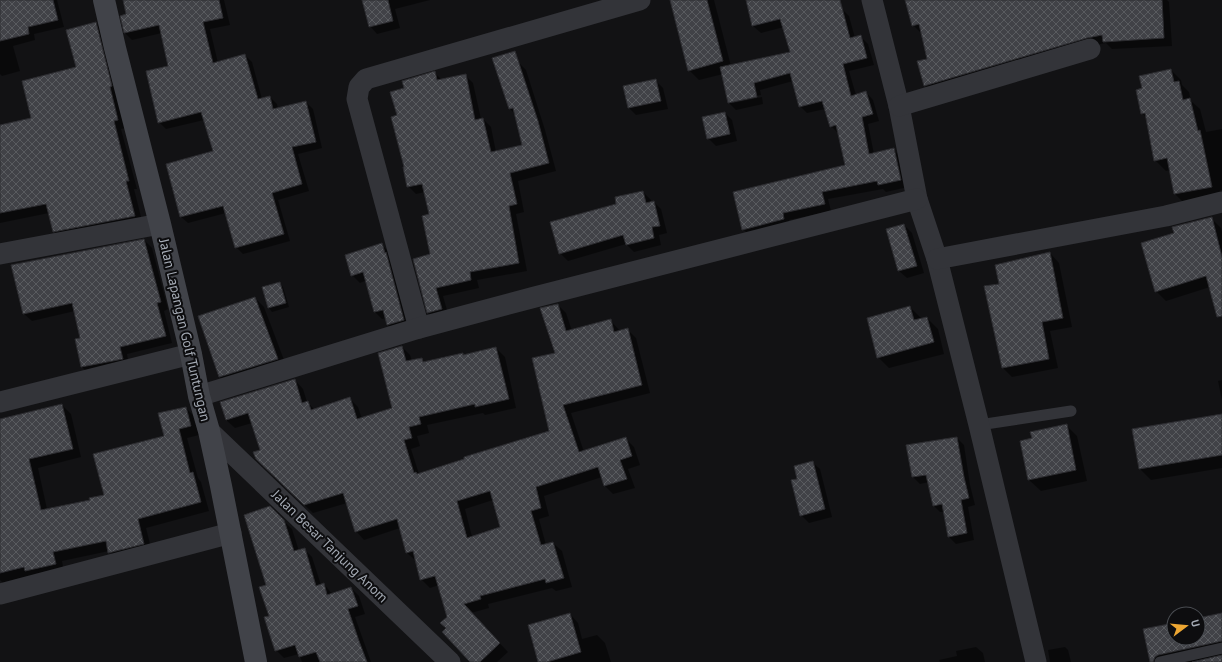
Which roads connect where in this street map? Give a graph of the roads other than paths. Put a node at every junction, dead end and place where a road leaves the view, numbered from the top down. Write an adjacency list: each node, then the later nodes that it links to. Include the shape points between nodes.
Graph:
1 (104, 0): 8 (street, Jalan Lapangan Golf Tuntungan)
2 (640, 0): 11 (street, via 366,79 359,87 357,99)
3 (872, 0): 5 (street)
4 (1090, 49): 5 (street)
5 (899, 106): 6 (street)
6 (917, 199): 10 (street); 11 (street)
7 (1222, 202): 10 (street, via 1166,216)
8 (160, 224): 9 (street); 12 (street, Jalan Lapangan Golf Tuntungan)
9 (0, 254)
10 (937, 259): 16 (street)
11 (419, 328): 13 (street)
12 (191, 354): 13 (street, Jalan Lapangan Golf Tuntungan); 14 (street)
13 (199, 396): 17 (street, Jalan Lapangan Golf Tuntungan)
14 (0, 402)
15 (1071, 411): 16 (lane)
16 (979, 425): 23 (street)
17 (209, 431): 18 (street, Jalan Lapangan Golf Tuntungan); 22 (street, Jalan Besar Tanjung Anom)
18 (231, 534): 19 (street); 21 (street, Jalan Lapangan Golf Tuntungan)
19 (0, 594)
20 (1222, 648): 24 (lane)
21 (256, 662)
22 (450, 662)
23 (1036, 662)
24 (1160, 662)

